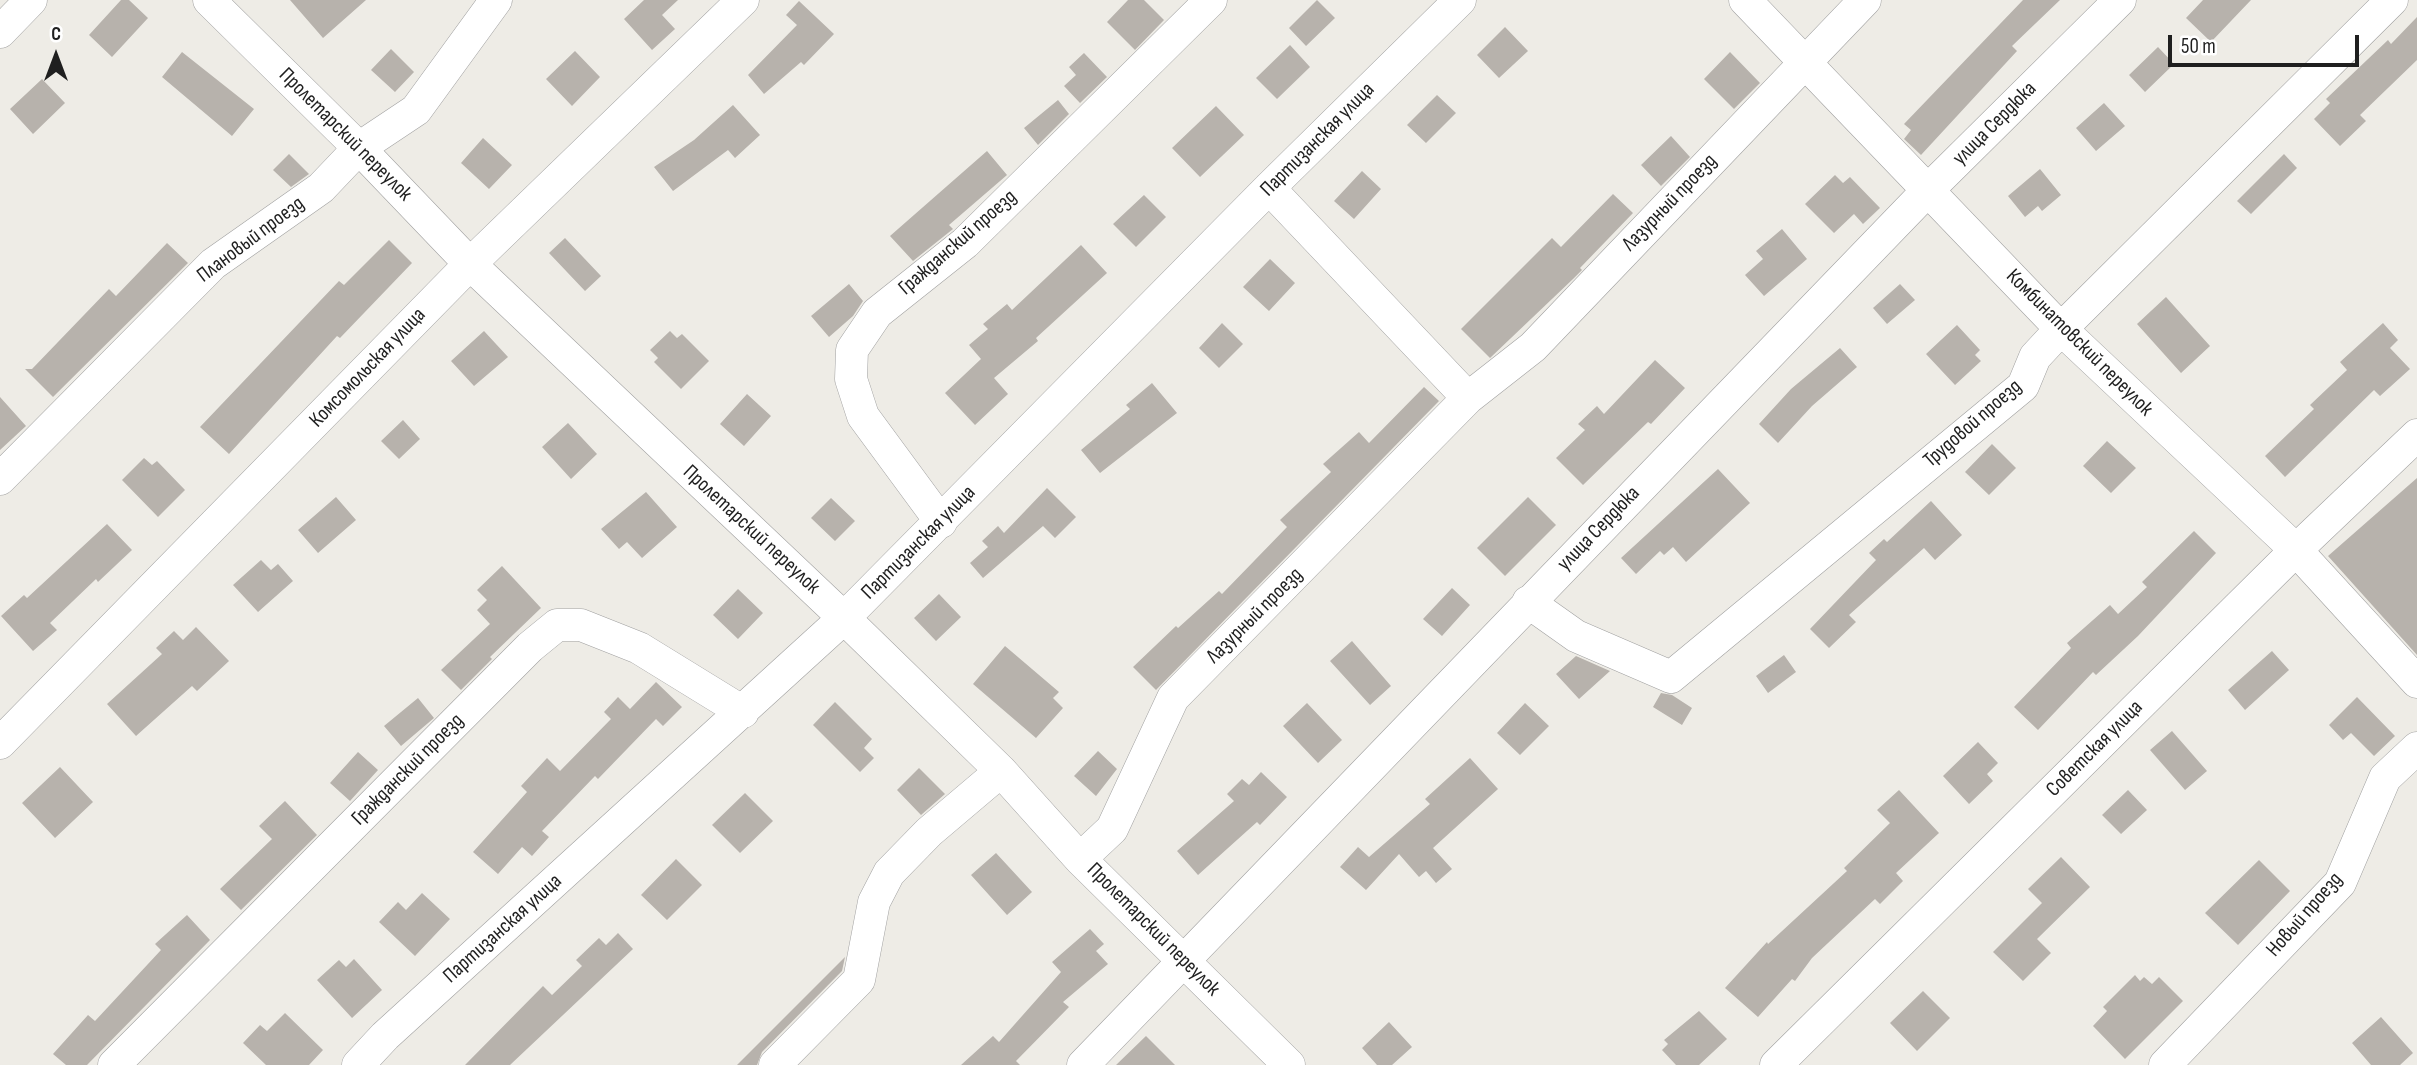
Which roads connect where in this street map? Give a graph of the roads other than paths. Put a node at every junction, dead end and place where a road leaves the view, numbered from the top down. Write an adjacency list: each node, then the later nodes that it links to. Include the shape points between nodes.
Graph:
1 (31, 0): 11 (street)
2 (209, 0): 13 (street, Пролетарский переулок)
3 (496, 0): 13 (street, Плановый проезд, via 416,110)
4 (743, 0): 16 (street, Комсомольская улица)
5 (1211, 0): 21 (street, Гражданский проезд, via 965,243 877,313 852,351 851,379 863,416)
6 (1460, 0): 14 (street, Партизанская улица)
7 (1745, 0): 12 (street, Комбинатовский переулок)
8 (1865, 0): 12 (street, Лазурный проезд)
9 (2120, 0): 15 (street, улица Сердюка)
10 (2392, 0): 17 (street, Трудовой проезд)
11 (0, 32)
12 (1805, 61): 15 (street, Комбинатовский переулок); 18 (street, Лазурный проезд, via 1533,347)
13 (359, 148): 16 (street, Пролетарский переулок); 20 (street, Плановый проезд, via 321,188 213,264)
14 (1269, 188): 18 (street); 21 (street, Партизанская улица)
15 (1929, 190): 17 (street, Комбинатовский переулок); 23 (street, улица Сердюка)
16 (470, 264): 24 (street, Пролетарский переулок); 27 (street, Комсомольская улица)
17 (2061, 329): 22 (street, Комбинатовский переулок); 23 (street, Трудовой проезд, via 2035,357 2023,386 1671,677 1576,636)
18 (1468, 398): 30 (street, Лазурный проезд, via 1172,698 1112,829)
19 (2417, 435): 22 (street, Советская улица)
20 (0, 479)
21 (941, 522): 24 (street, Партизанская улица)
22 (2296, 550): 25 (street, Комбинатовский переулок); 37 (street, Советская улица)
23 (1528, 602): 31 (street, улица Сердюка)
24 (844, 618): 26 (street, Партизанская улица); 29 (street, Пролетарский переулок)
25 (2417, 682)
26 (743, 712): 32 (street, Гражданский проезд, via 639,648 581,625 557,625); 33 (street, Партизанская улица)
27 (0, 743)
28 (2417, 748): 38 (street, Новый проезд, via 2385,778 2340,883)
29 (1001, 771): 30 (street, Пролетарский переулок); 34 (street, via 889,873 874,902 859,980)
30 (1080, 859): 31 (street, Пролетарский переулок)
31 (1185, 962): 35 (street, улица Сердюка); 36 (street, Пролетарский переулок)
32 (114, 1065)
33 (358, 1065)
34 (775, 1065)
35 (1083, 1065)
36 (1289, 1065)
37 (1776, 1065)
38 (2165, 1065)

